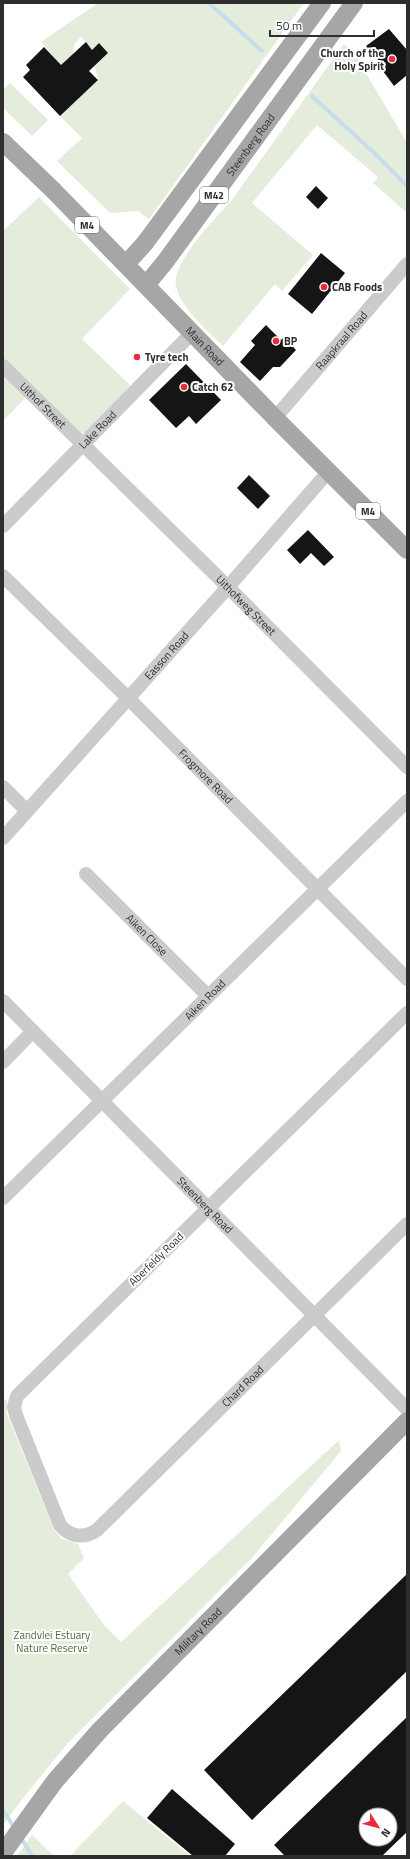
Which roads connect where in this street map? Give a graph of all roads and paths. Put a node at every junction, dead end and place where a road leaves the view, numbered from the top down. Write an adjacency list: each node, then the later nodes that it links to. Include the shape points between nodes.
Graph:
1 (322, 3): 4 (main road, M42, via 145,243)
2 (354, 3): 6 (main road, Steenberg Road / M42)
3 (3, 142): 4 (main road, Main Road / M4)
4 (126, 264): 6 (main road, Main Road / M4)
5 (407, 264): 9 (street, Raapkraal Road)
6 (146, 285): 7 (main road, Main Road / M4)
7 (192, 333): 9 (main road, Main Road / M4); 10 (street, Lake Road)
8 (3, 366): 10 (street, Uithof Street)
9 (275, 418): 11 (main road, Main Road / M4)
10 (83, 445): 12 (street, Lake Road); 15 (street, Uithofweg Street)
11 (329, 471): 13 (main road, Main Road / M4); 15 (street, Easson Road)
12 (3, 526)
13 (407, 550)
14 (3, 576): 16 (street, Frogmore Road)
15 (228, 588): 16 (street, Easson Road); 17 (street, Uithofweg Street)
16 (128, 698): 20 (street, Easson Road); 23 (street, Frogmore Road)
17 (407, 767)
18 (3, 787): 20 (street)
19 (407, 801): 23 (street, Aiken Road)
20 (27, 810): 21 (street, Easson Road)
21 (3, 838)
22 (86, 874): 25 (street, Aiken Close)
23 (318, 890): 24 (street, Frogmore Road); 25 (street, Aiken Road)
24 (407, 979)
25 (208, 996): 30 (street, Aiken Road)
26 (3, 1001): 28 (street, Steenberg Road)
27 (407, 1013): 32 (street, Aberfeldy Road)
28 (33, 1031): 29 (street); 30 (street, Steenberg Road)
29 (3, 1062)
30 (102, 1101): 31 (street, Aiken Road); 32 (street, Steenberg Road)
31 (3, 1198)
32 (207, 1209): 34 (street, Steenberg Road); 37 (street, Aberfeldy Road, via 20,1392 15,1400 16,1415 60,1525)
33 (407, 1224): 34 (street, Chard Road)
34 (314, 1316): 35 (street, Steenberg Road); 37 (street, Chard Road, via 97,1530 90,1535)
35 (407, 1409)
36 (407, 1421): 38 (main road, Military Road, via 100,1730 60,1776)
37 (73, 1535)
38 (3, 1853)

